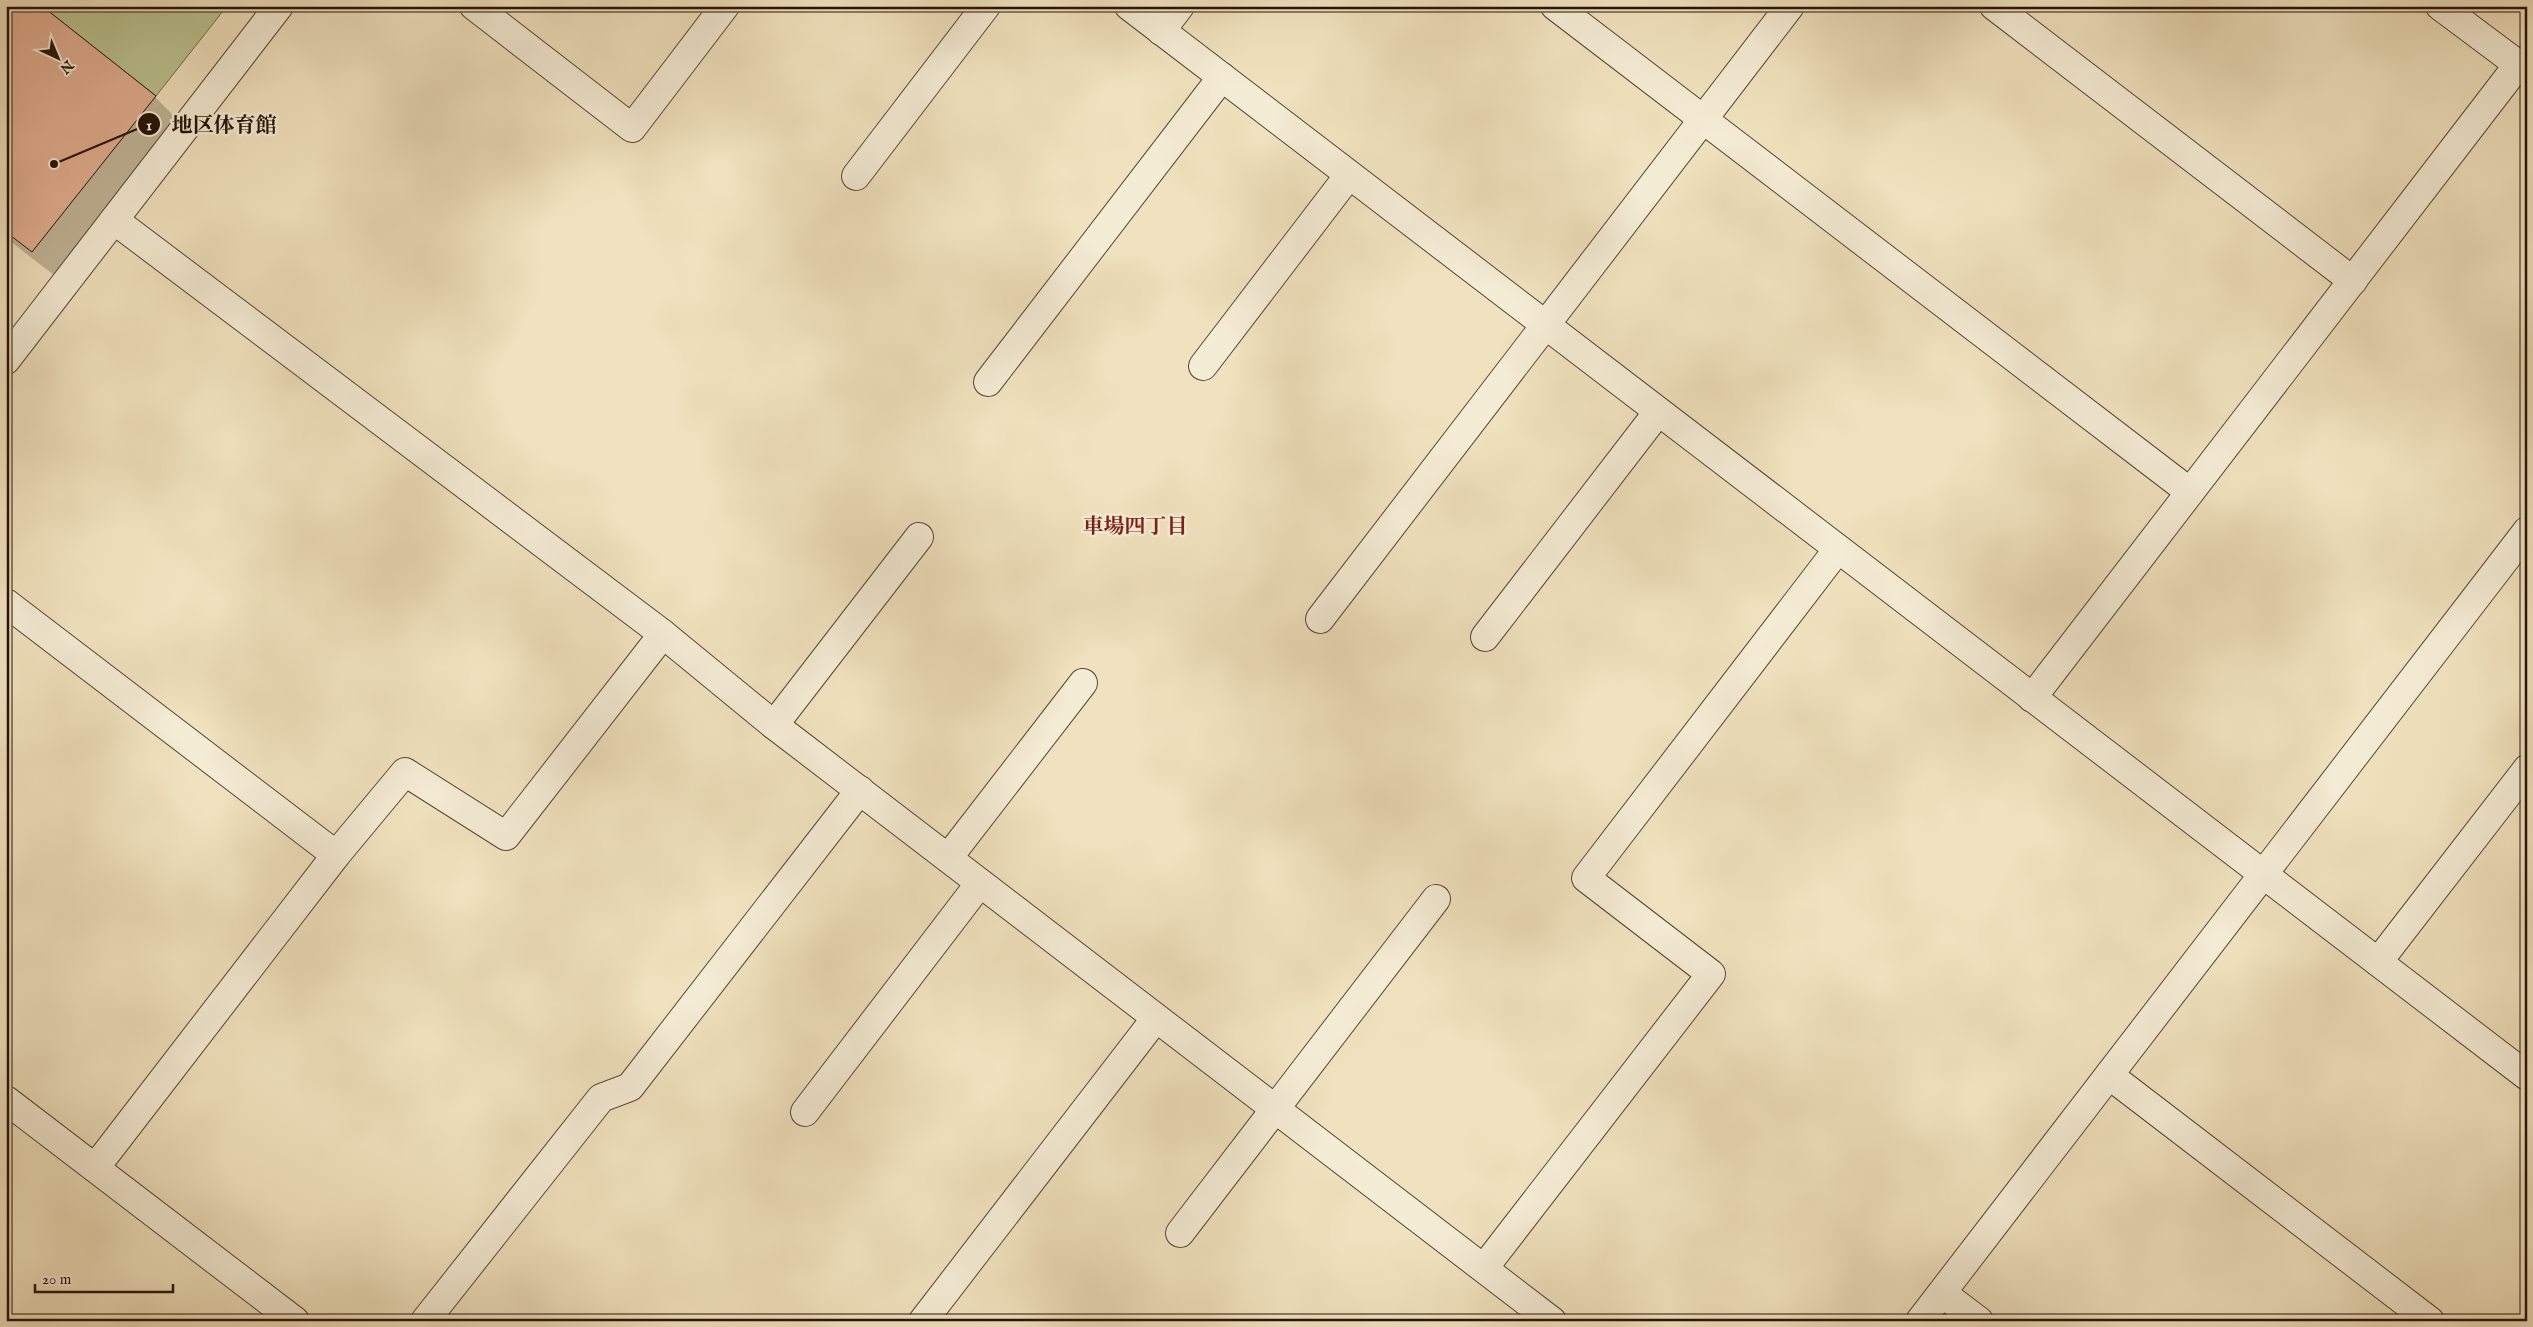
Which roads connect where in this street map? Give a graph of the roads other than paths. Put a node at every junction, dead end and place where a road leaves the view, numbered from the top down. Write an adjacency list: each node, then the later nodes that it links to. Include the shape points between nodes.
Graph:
1 (279, 6): 17 (street)
2 (474, 6): 3 (street, via 632,128)
3 (725, 6)
4 (986, 6): 16 (street)
5 (1129, 6): 11 (street)
6 (1180, 6): 11 (street)
7 (1555, 6): 14 (street)
8 (1790, 6): 14 (street)
9 (1994, 6): 18 (street)
10 (2440, 6): 12 (street)
11 (1161, 31): 13 (street)
12 (2522, 68): 18 (street)
13 (1222, 77): 15 (street); 22 (street)
14 (1703, 120): 19 (street); 24 (street)
15 (1349, 175): 19 (street); 21 (street)
16 (856, 176)
17 (114, 220): 20 (street); 30 (street)
18 (2353, 281): 24 (street)
19 (1546, 325): 23 (street); 29 (street)
20 (6, 360)
21 (1203, 366)
22 (988, 382)
23 (1658, 412): 27 (street); 31 (street)
24 (2190, 492): 33 (street)
25 (2527, 531): 39 (street)
26 (919, 537): 34 (street)
27 (1838, 549): 33 (street); 51 (street, via 1586,878 1710,974)
28 (6, 603): 37 (street)
29 (1320, 619)
30 (663, 634): 34 (street); 37 (street, via 506,836 405,772)
31 (1486, 637)
32 (1083, 684): 38 (street)
33 (2032, 698): 39 (street)
34 (774, 726): 36 (street)
35 (2527, 768): 42 (street)
36 (860, 790): 38 (street); 55 (street, via 630,1087 601,1098)
37 (336, 855): 49 (street)
38 (948, 858): 40 (street)
39 (2263, 874): 42 (street); 44 (street)
40 (980, 883): 43 (street); 48 (street)
41 (1436, 899): 47 (street)
42 (2378, 962): 45 (street)
43 (1156, 1018): 47 (street); 56 (street)
44 (2109, 1075): 52 (street); 59 (street)
45 (2527, 1076)
46 (6, 1100): 49 (street)
47 (1275, 1108): 50 (street); 51 (street)
48 (805, 1112)
49 (95, 1168): 54 (street)
50 (1180, 1233)
51 (1484, 1268): 53 (street)
52 (1942, 1293): 57 (street); 58 (street)
53 (1550, 1320)
54 (295, 1321)
55 (425, 1321)
56 (924, 1321)
57 (1920, 1321)
58 (1979, 1321)
59 (2430, 1321)

